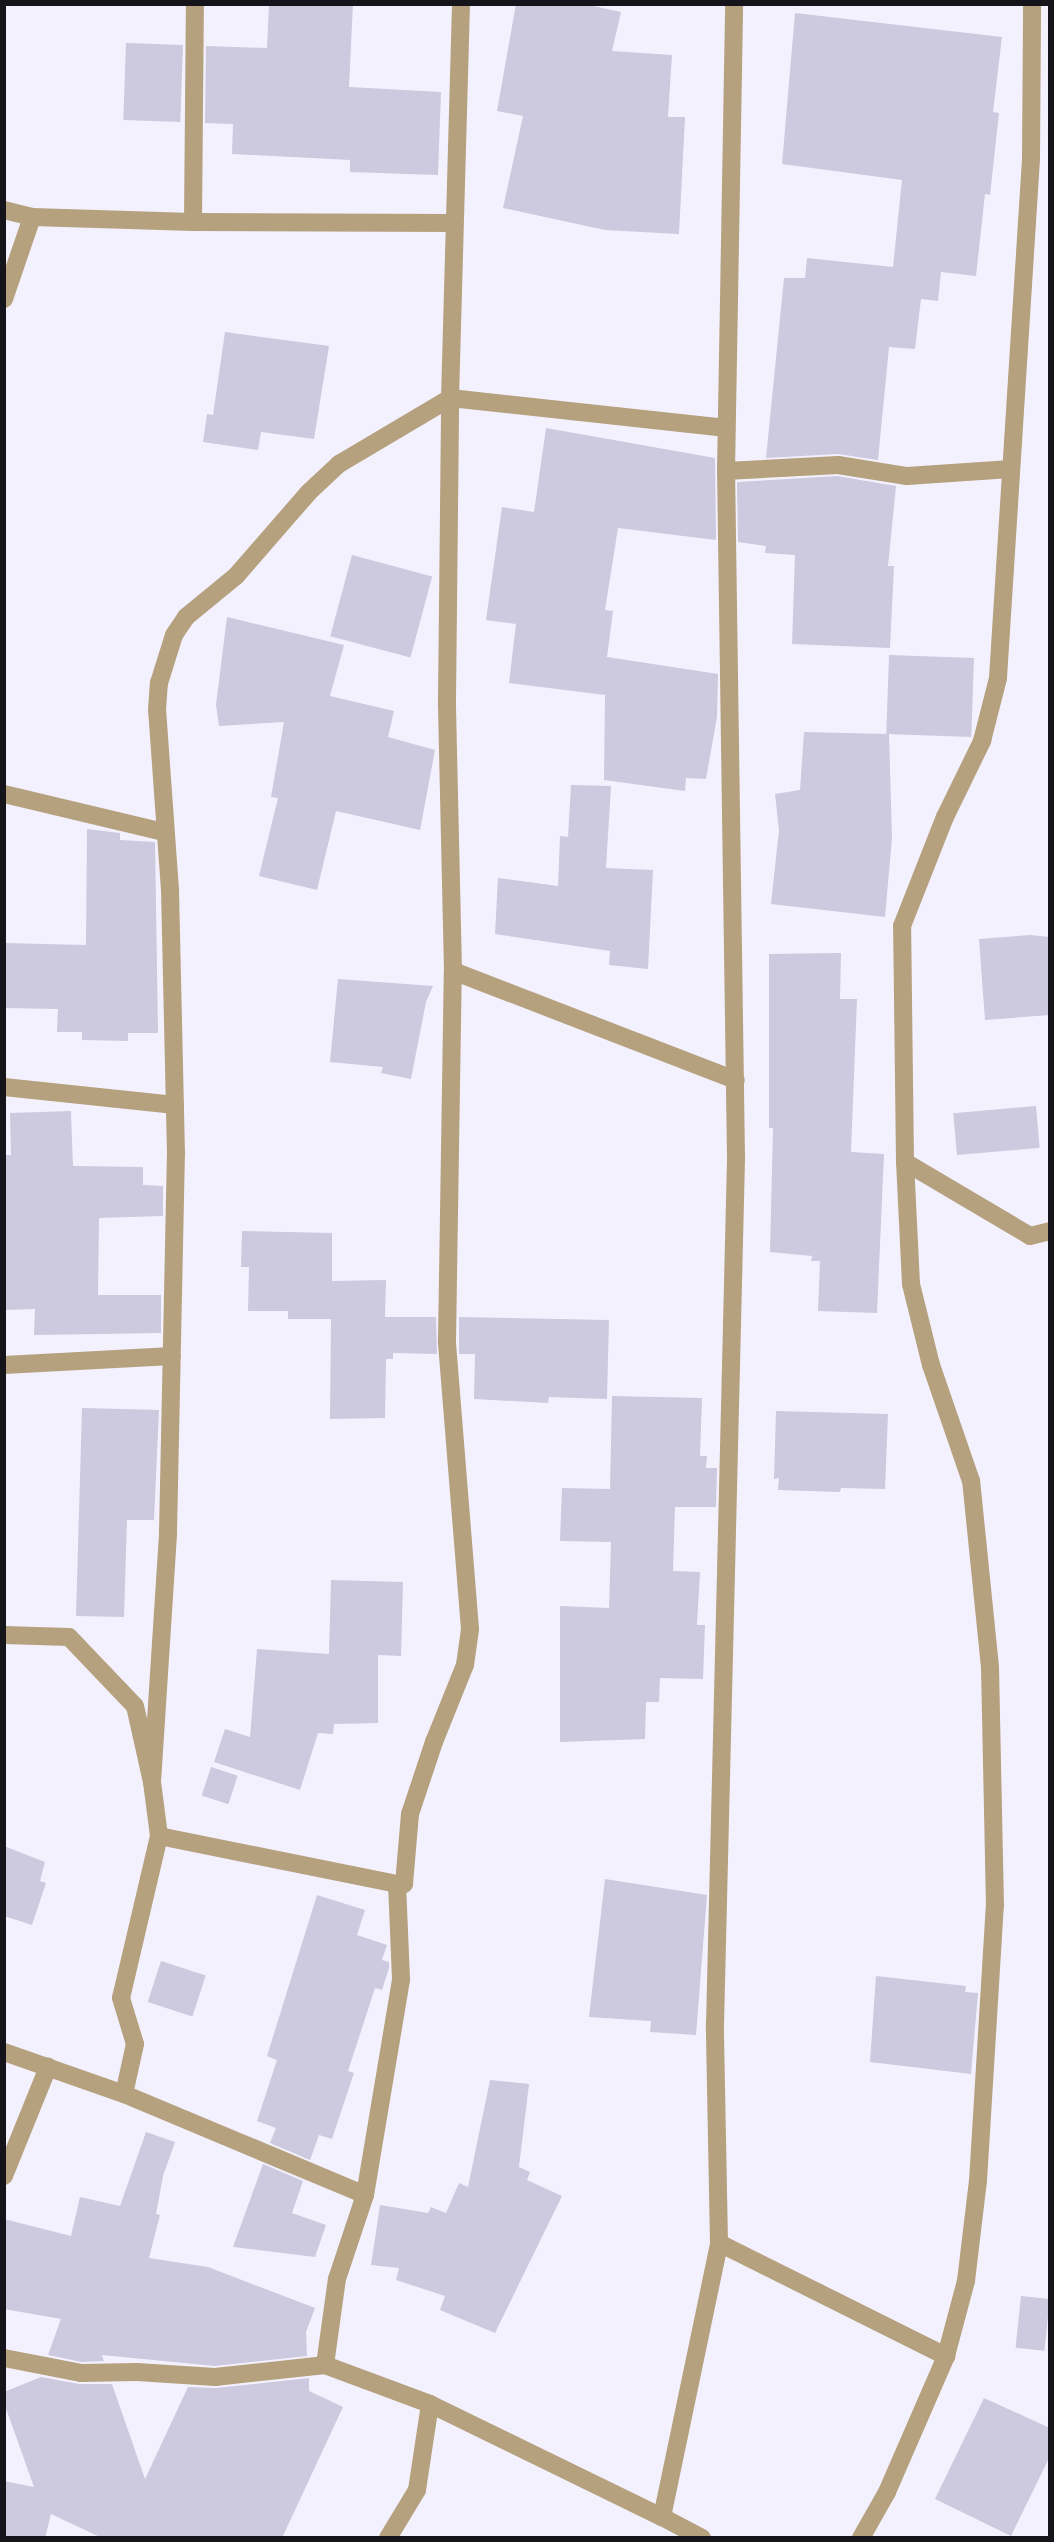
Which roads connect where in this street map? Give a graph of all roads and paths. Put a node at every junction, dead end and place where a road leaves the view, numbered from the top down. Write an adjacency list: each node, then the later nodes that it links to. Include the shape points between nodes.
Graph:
1 (195, 4): 7 (street)
2 (461, 4): 8 (street)
3 (735, 4): 11 (street)
4 (1032, 4): 12 (street, via 1031,159)
5 (4, 210): 6 (street)
6 (32, 217): 7 (street); 9 (street)
7 (193, 222): 8 (street)
8 (453, 223): 10 (street)
9 (4, 299)
10 (450, 398): 11 (street); 15 (street, via 339,464 309,492 236,576 186,617 174,635 159,683 157,710); 16 (street, via 447,702)
11 (726, 428): 13 (street)
12 (1011, 469): 13 (street, via 907,476 838,465); 20 (street, via 998,678 982,741 945,817 902,926)
13 (726, 471): 17 (street)
14 (4, 794): 15 (street)
15 (163, 832): 19 (street, via 170,890)
16 (453, 971): 17 (street); 27 (street, via 447,1341 470,1629 465,1665 410,1814 404,1884)
17 (736, 1080): 33 (street, via 715,2025)
18 (4, 1087): 19 (street)
19 (175, 1106): 22 (street)
20 (905, 1162): 21 (street, via 1029,1236); 34 (street, via 911,1284 931,1365 971,1481 990,1667 995,1906 979,2157 966,2281)
21 (1050, 1231)
22 (171, 1356): 23 (street); 25 (street, via 168,1533)
23 (4, 1365)
24 (4, 1635): 25 (street, via 69,1637 135,1706)
25 (152, 1782): 26 (street)
26 (159, 1836): 27 (street); 30 (street, via 121,1998 135,2044)
27 (397, 1884): 32 (street, via 401,1979)
28 (4, 2052): 29 (street)
29 (48, 2067): 30 (street); 31 (street)
30 (124, 2094): 32 (street)
31 (4, 2176)
32 (365, 2195): 36 (street, via 337,2279)
33 (719, 2243): 34 (street); 38 (street)
34 (946, 2356): 41 (street, via 887,2492)
35 (4, 2358): 36 (street, via 81,2373 215,2377)
36 (326, 2365): 37 (street)
37 (430, 2404): 38 (street); 39 (street, via 417,2490)
38 (662, 2517): 40 (street)
39 (388, 2538)
40 (702, 2538)
41 (861, 2538)

